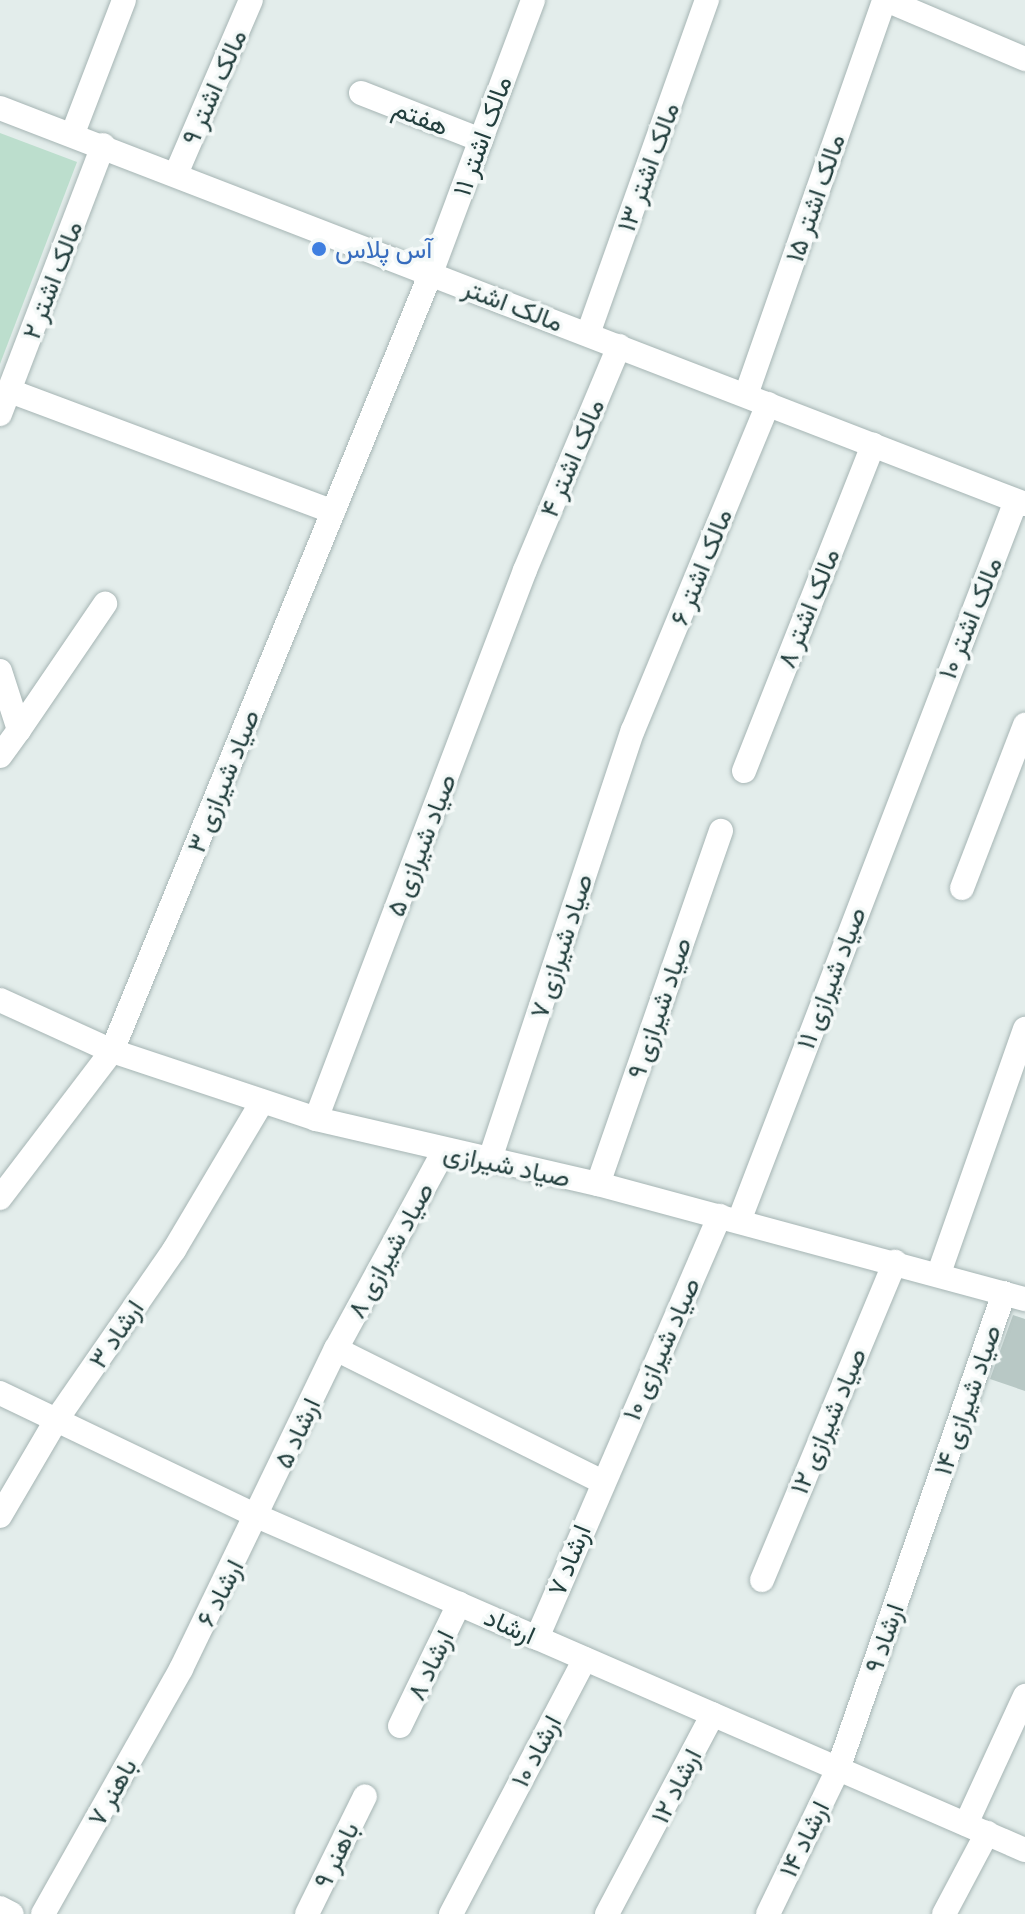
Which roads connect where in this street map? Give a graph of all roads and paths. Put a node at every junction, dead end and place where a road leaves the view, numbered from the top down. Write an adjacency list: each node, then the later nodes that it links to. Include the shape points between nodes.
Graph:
1 (124, 0): 9 (street)
2 (251, 0): 12 (street, مالک اشتر ۹)
3 (533, 0): 10 (street, مالک اشتر ۱۱)
4 (707, 0): 14 (street, مالک اشتر ۱۳)
5 (885, 0): 6 (street); 17 (street, مالک اشتر ۱۵)
6 (1025, 59)
7 (361, 93): 10 (street, هفتم)
8 (0, 108): 9 (street, مالک اشتر)
9 (73, 133): 11 (street, مالک اشتر)
10 (481, 140): 13 (street, مالک اشتر ۱۱)
11 (103, 145): 12 (street, مالک اشتر); 16 (street, مالک اشتر ۲)
12 (176, 174): 13 (street, مالک اشتر)
13 (431, 273): 14 (street, مالک اشتر); 21 (street)
14 (588, 334): 15 (street, مالک اشتر)
15 (619, 346): 17 (street, مالک اشتر); 22 (street, مالک اشتر ۴)
16 (10, 391): 18 (street, مالک اشتر ۲); 21 (street)
17 (757, 399): 19 (street, مالک اشتر); 27 (street, مالک اشتر ۶)
18 (0, 414)
19 (873, 445): 20 (street, مالک اشتر); 30 (street, مالک اشتر ۸)
20 (1021, 502): 28 (street, مالک اشتر ۱۰)
21 (333, 512): 35 (street, صیاد شیرازی ۳)
22 (525, 570): 37 (street, صیاد شیرازی ۵)
23 (105, 604): 26 (street)
24 (0, 671): 26 (street)
25 (1025, 725): 32 (street)
26 (19, 730): 29 (street)
27 (633, 730): 39 (street, صیاد شیرازی ۷)
28 (923, 735): 42 (street, صیاد شیرازی ۱۱)
29 (0, 756)
30 (744, 771)
31 (721, 831): 40 (street, صیاد شیرازی ۹)
32 (962, 888)
33 (0, 1000): 35 (street, صیاد شیرازی)
34 (1025, 1029): 44 (street)
35 (112, 1051): 36 (street, صیاد شیرازی); 41 (street, صیاد شیرازی ۳)
36 (262, 1102): 37 (street, صیاد شیرازی); 48 (street, ارشاد ۳, via 174,1250)
37 (316, 1119): 38 (street, صیاد شیرازی)
38 (444, 1151): 39 (street, صیاد شیرازی); 46 (street, صیاد شیرازی ۸)
39 (489, 1162): 40 (street, صیاد شیرازی)
40 (598, 1184): 42 (street, صیاد شیرازی)
41 (0, 1198)
42 (729, 1218): 43 (street, صیاد شیرازی); 49 (street, صیاد شیرازی ۱۰)
43 (895, 1262): 44 (street, صیاد شیرازی); 53 (street, صیاد شیرازی ۱۲)
44 (939, 1273): 45 (street, صیاد شیرازی)
45 (1015, 1296): 50 (street, صیاد شیرازی ۱۴)
46 (336, 1349): 49 (street); 52 (street, ارشاد ۵)
47 (0, 1393): 48 (street, ارشاد)
48 (57, 1419): 51 (street, ارشاد ۳); 52 (street, ارشاد)
49 (601, 1481): 55 (street, ارشاد ۷)
50 (930, 1507): 61 (street, ارشاد ۹)
51 (0, 1516)
52 (259, 1517): 54 (street, ارشاد); 57 (street, ارشاد ۶)
53 (762, 1580)
54 (459, 1604): 55 (street, ارشاد); 60 (street, ارشاد ۸)
55 (537, 1638): 56 (street, ارشاد)
56 (585, 1659): 59 (street, ارشاد); 70 (street, ارشاد ۱۰)
57 (181, 1669): 68 (street, باهنر ۷)
58 (1025, 1696): 63 (street)
59 (713, 1714): 61 (street, ارشاد); 71 (street, ارشاد ۱۲)
60 (400, 1726)
61 (838, 1769): 63 (street, ارشاد); 66 (street, ارشاد ۱۴)
62 (365, 1796): 69 (street, باهنر ۹)
63 (977, 1829): 64 (street, ارشاد); 72 (street)
64 (1025, 1850)
65 (0, 1908): 67 (street)
66 (769, 1912)
67 (12, 1914)
68 (43, 1914)
69 (307, 1914)
70 (451, 1914)
71 (607, 1914)
72 (944, 1914)

